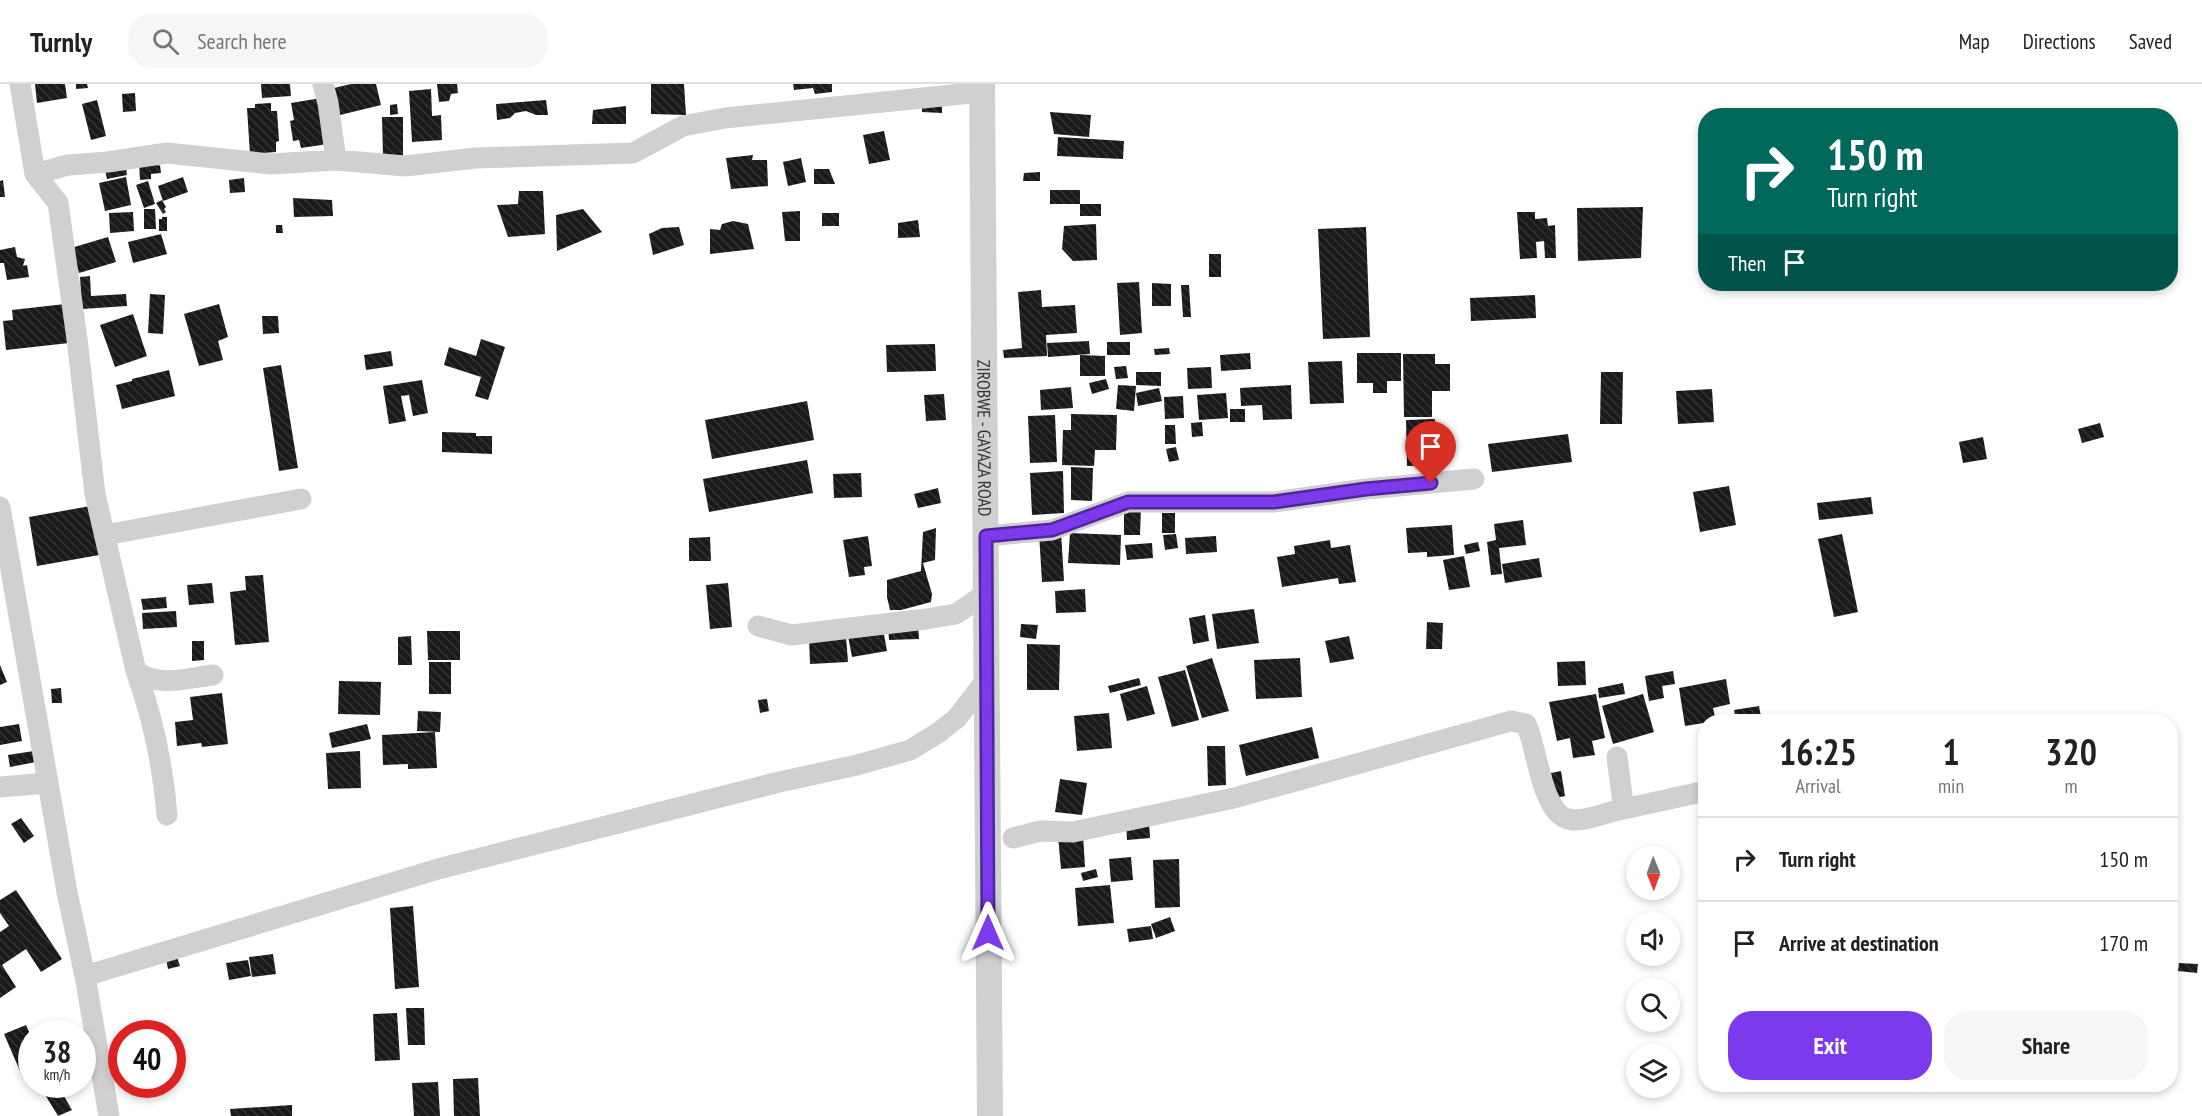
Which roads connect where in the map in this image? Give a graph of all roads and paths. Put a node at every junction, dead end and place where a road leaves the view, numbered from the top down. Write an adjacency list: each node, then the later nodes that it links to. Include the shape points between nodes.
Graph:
1 (20, 84): 5 (street)
2 (323, 84): 4 (street)
3 (982, 88): 4 (street, via 725,118 683,126 633,153 476,158 405,166); 10 (street, ZIROBWE - GAYAZA ROAD)
4 (336, 160): 5 (street, via 271,164 167,153 68,165)
5 (34, 174): 9 (street, via 58,203 95,494)
6 (1473, 479): 10 (street, via 1274,502 1128,502 1052,530)
7 (301, 499): 9 (street)
8 (0, 507): 17 (street)
9 (105, 536): 13 (street)
10 (986, 536): 11 (street, ZIROBWE - GAYAZA ROAD)
11 (986, 593): 12 (street, via 956,614 926,619 792,635); 15 (street, ZIROBWE - GAYAZA ROAD)
12 (758, 626)
13 (136, 671): 14 (street, via 146,679 160,681); 21 (street, via 164,772)
14 (213, 675)
15 (987, 679): 23 (street, via 957,718 910,750 438,869); 25 (street, ZIROBWE - GAYAZA ROAD)
16 (1617, 757): 20 (street, via 1623,803)
17 (48, 783): 18 (street); 23 (street)
18 (0, 786)
19 (1698, 793): 20 (street)
20 (1619, 810): 22 (street, via 1566,819 1553,808 1526,724 1511,721 1234,798 1073,832 1041,831)
21 (167, 815)
22 (1013, 838)
23 (85, 976): 24 (street)
24 (109, 1116)
25 (990, 1116)

